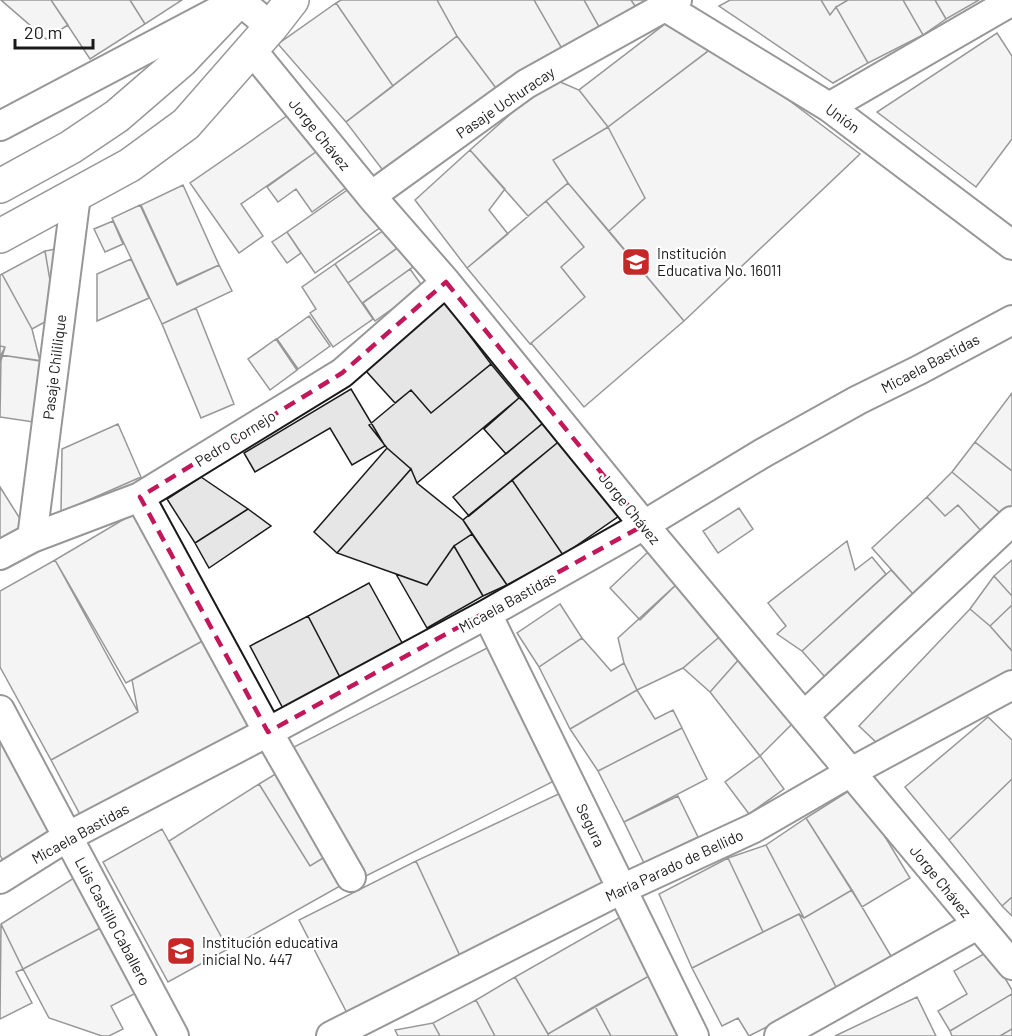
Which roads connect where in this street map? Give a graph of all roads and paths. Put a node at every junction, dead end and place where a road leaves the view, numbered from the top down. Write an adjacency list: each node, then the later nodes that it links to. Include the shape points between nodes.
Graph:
1 (239, 0): 5 (street, Jorge Chávez); 7 (street); 8 (highway, via 182,60 117,116)
2 (292, 0): 5 (highway)
3 (1012, 1): 6 (street)
4 (671, 3): 6 (street, Unión); 10 (street, Pasaje Uchuracay, via 526,84)
5 (261, 38): 9 (highway, via 186,124 130,165); 10 (street, Jorge Chávez)
6 (830, 107): 12 (street, Unión)
7 (0, 126)
8 (0, 186)
9 (76, 195): 11 (highway); 18 (street, Pasaje Chililique)
10 (371, 196): 13 (street, Jorge Chávez)
11 (0, 236)
12 (1012, 245)
13 (446, 282): 15 (street, Pedro Cornejo, via 342,373); 17 (street, Jorge Chávez)
14 (1012, 320): 17 (street, Micaela Bastidas, via 858,400)
15 (140, 497): 18 (street, Pedro Cornejo); 24 (street)
16 (1012, 521): 23 (street)
17 (644, 525): 20 (street, Micaela Bastidas); 23 (street, Jorge Chávez)
18 (32, 538): 19 (street, Pedro Cornejo)
19 (0, 555)
20 (487, 615): 24 (street, Micaela Bastidas); 29 (street, Segura)
21 (1012, 685): 25 (street, María Parado de Bellido)
22 (0, 710): 26 (street, Luis Castillo Caballero)
23 (805, 715): 25 (street, Jorge Chávez)
24 (268, 732): 26 (street, Micaela Bastidas); 27 (street)
25 (851, 772): 29 (street, María Parado de Bellido, via 754,828); 30 (street, Jorge Chávez)
26 (68, 837): 28 (street, Micaela Bastidas); 32 (street, Luis Castillo Caballero)
27 (351, 877)
28 (0, 879)
29 (622, 889): 33 (street, María Parado de Bellido); 34 (street, Segura)
30 (977, 925): 31 (street, Jorge Chávez); 35 (street)
31 (1012, 965)
32 (174, 1036)
33 (331, 1036)
34 (694, 1036)
35 (779, 1036)

